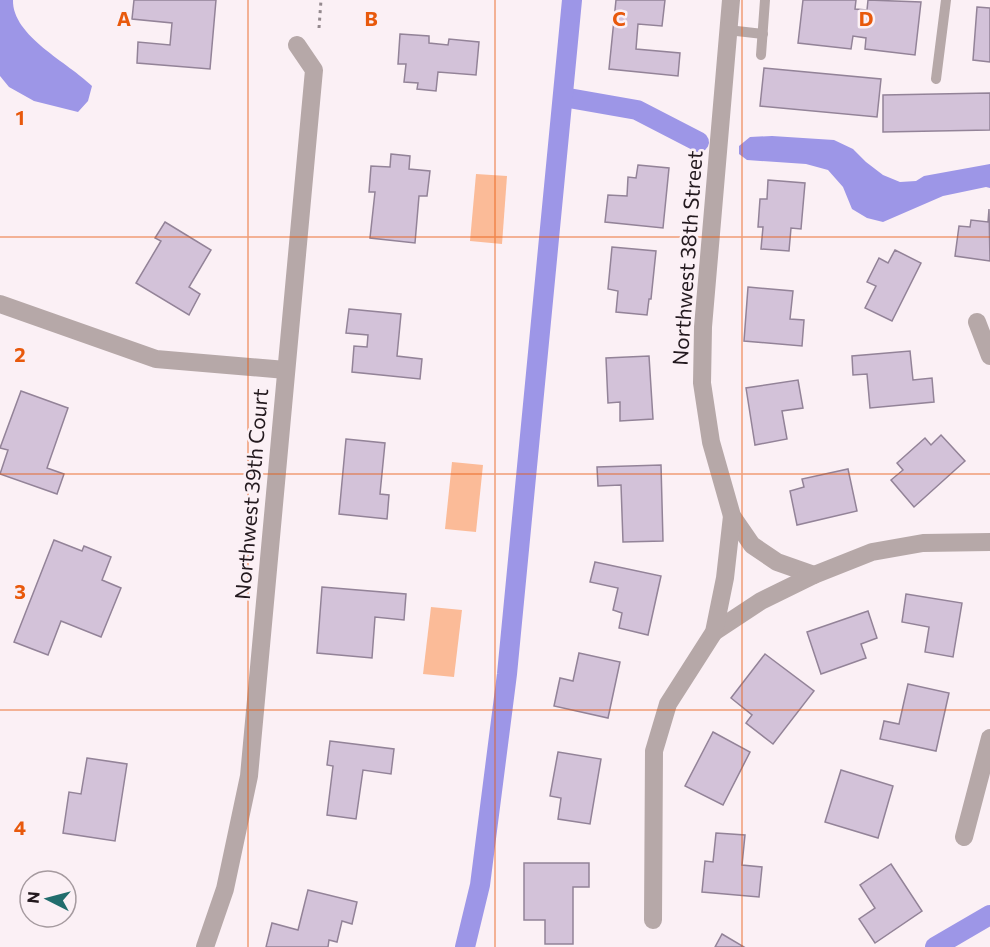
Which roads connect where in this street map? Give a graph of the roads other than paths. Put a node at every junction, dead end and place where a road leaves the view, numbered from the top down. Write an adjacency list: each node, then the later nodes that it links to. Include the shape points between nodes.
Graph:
1 (731, 0): 4 (street, Northwest 38th Street)
2 (765, 0): 5 (lane)
3 (946, 0): 8 (lane)
4 (728, 30): 5 (lane); 13 (street, Northwest 38th Street, via 703,327 702,383 711,442)
5 (763, 34): 7 (lane)
6 (297, 45): 12 (street, Northwest 39th Court, via 314,70)
7 (761, 55)
8 (936, 79)
9 (0, 304): 12 (street, via 156,359)
10 (977, 322): 11 (street)
11 (990, 356)
12 (286, 370): 20 (street, Northwest 39th Court, via 249,776 225,889)
13 (732, 516): 15 (street, Northwest 38th Street, via 752,545 777,562); 16 (street, Northwest 38th Street)
14 (990, 542): 15 (street, via 923,543 872,552)
15 (814, 575): 16 (street, Northwest 38th Street, via 761,601)
16 (714, 632): 19 (street, Northwest 38th Street, via 668,704 654,751)
17 (990, 738): 18 (street)
18 (964, 837)
19 (653, 920)
20 (205, 947)

